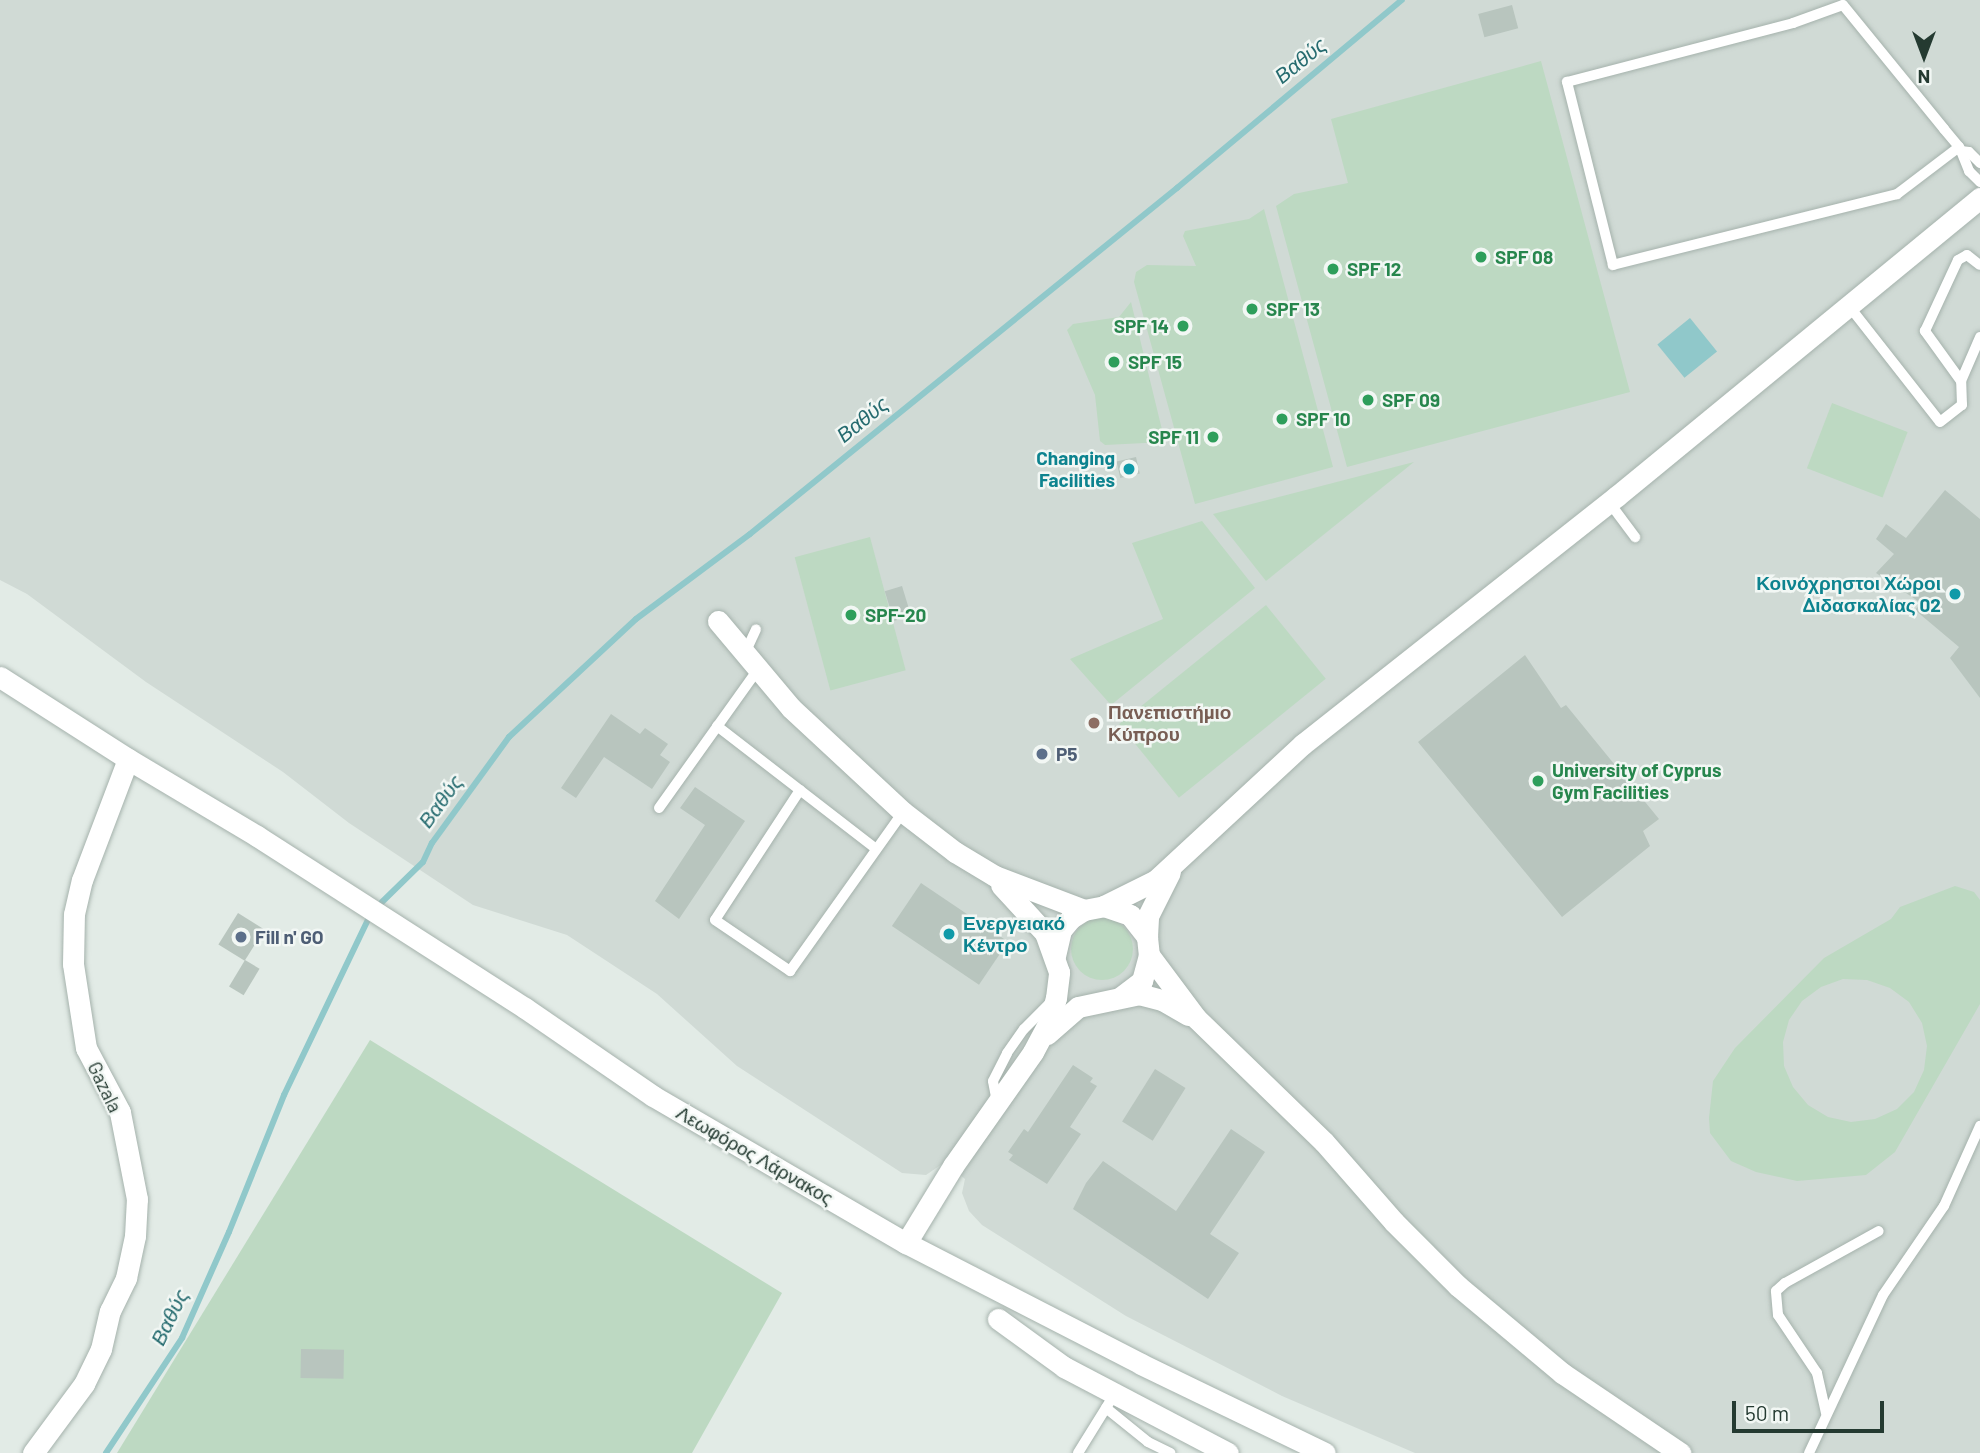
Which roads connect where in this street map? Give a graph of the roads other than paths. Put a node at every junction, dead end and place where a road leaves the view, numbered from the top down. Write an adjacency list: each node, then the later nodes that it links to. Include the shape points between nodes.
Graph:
1 (1960, 149): 1 (lane, via 1843,5 1793,23 1567,82 1613,265 1897,194); 2 (lane); 3 (lane, via 1969,171)
2 (1980, 163)
3 (1980, 182)
4 (1980, 198): 6 (street)
5 (1980, 265): 8 (lane, via 1967,255 1958,260 1925,331)
6 (1849, 306): 8 (lane, via 1940,422 1962,405); 9 (street)
7 (1980, 337): 8 (lane)
8 (1961, 381)
9 (1609, 502): 10 (lane); 21 (street, via 1303,744)
10 (1635, 537)
11 (718, 621): 13 (street)
12 (756, 629): 13 (lane)
13 (751, 661): 15 (lane); 19 (street, via 824,742)
14 (0, 677): 16 (street)
15 (717, 726): 17 (lane); 18 (lane)
16 (128, 759): 33 (street, Λεωφόρος Λάρνακος, via 213,807 653,1096); 37 (street, Gazala, via 82,880 74,914 73,964 86,1048 120,1112 137,1199 135,1236 126,1278 95,1361 84,1384)
17 (800, 790): 20 (lane); 20 (lane, via 715,920 790,971)
18 (659, 808)
19 (903, 812): 20 (lane); 22 (street)
20 (876, 849)
21 (1186, 851): 23 (street, via 1156,880); 24 (street, via 1148,916)
22 (984, 869): 23 (street, via 1011,884); 25 (street, via 1039,925)
23 (1094, 908): 24 (street, via 1130,915); 25 (street, via 1071,918 1061,930)
24 (1148, 946): 27 (street, via 1142,981); 28 (street)
25 (1057, 965): 26 (street); 27 (street, via 1077,994 1091,1000)
26 (1056, 998): 29 (street); 30 (lane, via 1024,1029 1002,1063 992,1090)
27 (1113, 999): 28 (street, via 1139,994 1162,1000); 29 (street, via 1078,1007 1051,1029)
28 (1203, 1025): 42 (street, via 1298,1115 1468,1296 1562,1373)
29 (1033, 1052): 30 (street)
30 (998, 1105): 33 (street, via 953,1166)
31 (1980, 1126): 36 (lane, via 1944,1206 1884,1294)
32 (1878, 1231): 36 (lane, via 1776,1291 1778,1315 1817,1373)
33 (906, 1243): 41 (street, Λεωφόρος Λάρνακος)
34 (998, 1319): 35 (street)
35 (1110, 1401): 38 (lane); 39 (lane, via 1148,1442); 40 (street)
36 (1826, 1412): 43 (lane)
37 (33, 1453)
38 (1078, 1453)
39 (1171, 1453)
40 (1228, 1453)
41 (1325, 1453)
42 (1680, 1453)
43 (1809, 1453)

